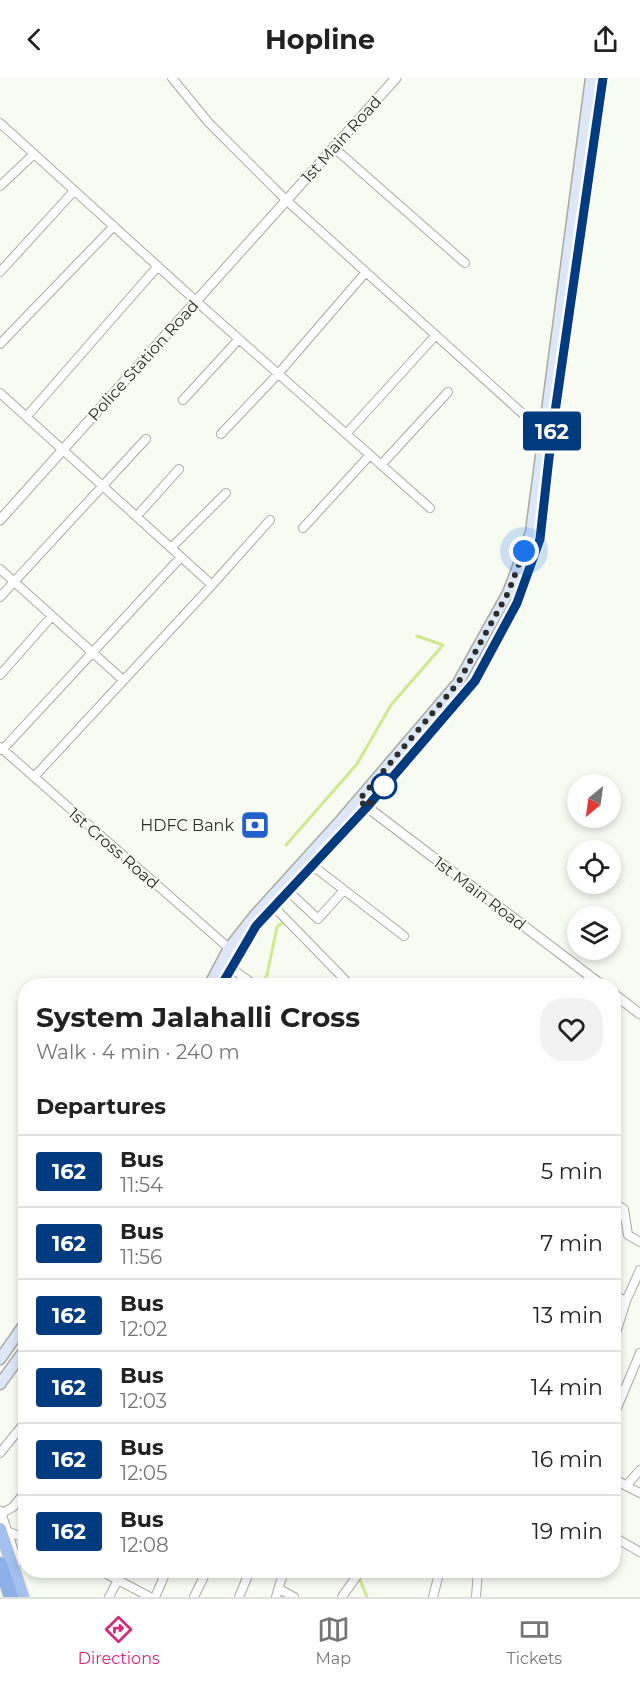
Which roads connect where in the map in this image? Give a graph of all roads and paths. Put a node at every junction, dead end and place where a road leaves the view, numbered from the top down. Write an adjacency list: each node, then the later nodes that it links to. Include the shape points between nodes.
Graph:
1 (172, 78): 10 (street, via 209,123)
2 (396, 78): 6 (street, 1st Main Road)
3 (591, 78): 26 (main road)
4 (603, 78): 53 (main road, via 540,539 517,603 475,681)
5 (0, 123): 7 (street)
6 (333, 147): 10 (street, 1st Main Road); 12 (street)
7 (34, 154): 8 (street); 9 (street)
8 (0, 186)
9 (74, 191): 11 (street); 14 (street)
10 (286, 200): 15 (street); 16 (street, Police Station Road)
11 (114, 226): 13 (street); 19 (street)
12 (465, 263)
13 (158, 266): 16 (street); 25 (street)
14 (0, 272)
15 (366, 272): 17 (street); 20 (street)
16 (196, 301): 18 (street); 30 (street, Police Station Road)
17 (436, 335): 26 (street); 28 (street)
18 (239, 339): 20 (street); 23 (street)
19 (0, 344)
20 (278, 374): 27 (street); 28 (street)
21 (448, 392): 32 (street)
22 (3, 396): 24 (street); 25 (street)
23 (183, 400)
24 (0, 406)
25 (27, 416): 30 (street)
26 (543, 432): 53 (main road, via 531,532 508,593 458,683)
27 (221, 434)
28 (346, 434): 31 (street)
29 (146, 439): 34 (street)
30 (63, 449): 34 (street); 38 (street, Police Station Road)
31 (370, 455): 32 (street); 40 (street)
32 (381, 465): 36 (street)
33 (179, 469): 37 (street)
34 (102, 485): 37 (street); 44 (street)
35 (226, 493): 41 (street)
36 (430, 508)
37 (137, 516): 41 (street)
38 (0, 520)
39 (270, 520): 45 (street)
40 (303, 528)
41 (171, 548): 42 (street)
42 (181, 557): 45 (street); 48 (street)
43 (0, 569): 44 (street)
44 (14, 581): 46 (street); 47 (street)
45 (212, 585): 50 (street)
46 (0, 597)
47 (52, 616): 48 (street); 49 (street)
48 (92, 652): 50 (street); 51 (street)
49 (0, 675)
50 (123, 680): 52 (street)
51 (1, 749): 52 (street, 1st Cross Road)
52 (34, 777): 59 (street, 1st Cross Road)
53 (363, 804): 54 (main road); 59 (main road, via 255,915); 66 (street, 1st Main Road)
54 (312, 867): 55 (street); 56 (main road)
55 (344, 890): 56 (street, via 318,919); 58 (street)
56 (288, 891): 57 (main road)
57 (273, 906): 60 (main road); 65 (street)
58 (404, 936)
59 (229, 948): 60 (street, 1st Cross Road); 62 (main road)
60 (238, 956): 61 (main road)
61 (231, 968): 63 (main road); 64 (street)
62 (213, 978)
63 (225, 978)
64 (245, 978)
65 (343, 978)
66 (592, 978)
67 (621, 999): 68 (street)
68 (640, 1014)
69 (621, 1207): 70 (street)
70 (624, 1209): 71 (street); 72 (street, via 628,1235)
71 (621, 1213)
72 (640, 1242)
73 (640, 1270): 75 (street)
74 (621, 1298): 75 (street)
75 (626, 1300): 76 (street)
76 (621, 1316)
77 (18, 1333): 79 (main road)
78 (640, 1353): 83 (street)
79 (0, 1359)
80 (18, 1359): 81 (main road)
81 (0, 1384)
82 (621, 1390): 83 (street)
83 (624, 1391): 84 (street)
84 (621, 1398)
85 (18, 1431): 86 (street)
86 (0, 1453)
87 (640, 1470): 89 (street)
88 (621, 1482): 89 (street)
89 (626, 1485): 90 (street)
90 (640, 1493)
91 (18, 1502): 92 (street)
92 (1, 1512): 93 (street)
93 (3, 1530): 94 (street); 98 (street); 111 (highway)
94 (18, 1536)
95 (621, 1541): 96 (street)
96 (640, 1552)
97 (0, 1564): 110 (highway)
98 (18, 1570)
99 (21, 1578): 112 (street)
100 (112, 1578): 108 (street)
101 (163, 1578): 114 (street)
102 (203, 1578): 115 (street)
103 (247, 1578): 116 (street)
104 (282, 1578): 109 (street)
105 (355, 1578): 118 (street)
106 (438, 1578): 119 (street)
107 (477, 1578): 120 (street)
108 (117, 1581): 113 (street); 114 (street)
109 (278, 1593): 117 (street)
110 (11, 1597)
111 (22, 1597)
112 (28, 1597)
113 (109, 1597)
114 (153, 1597)
115 (194, 1597)
116 (239, 1597)
117 (294, 1597)
118 (342, 1597)
119 (433, 1597)
120 (476, 1597)

